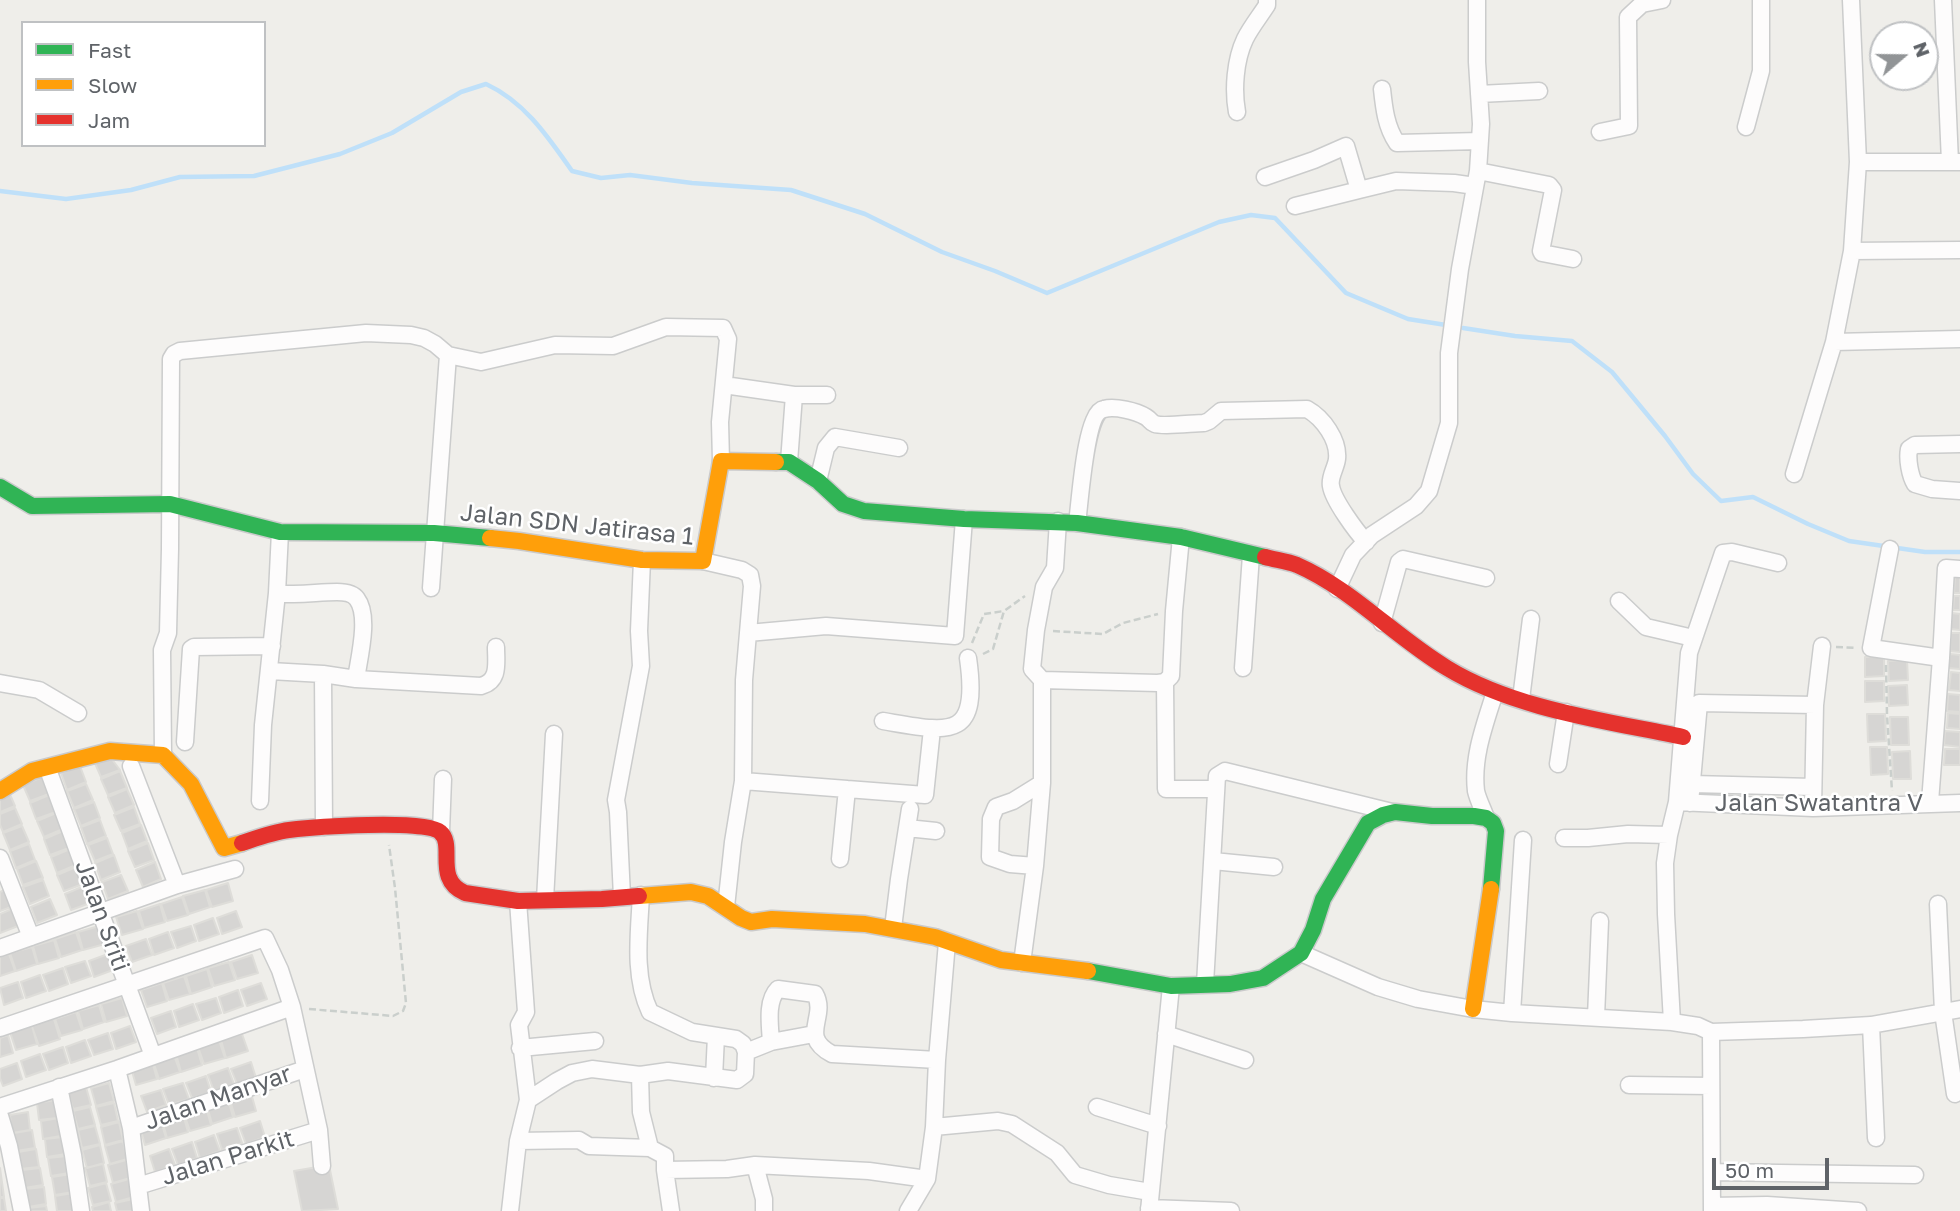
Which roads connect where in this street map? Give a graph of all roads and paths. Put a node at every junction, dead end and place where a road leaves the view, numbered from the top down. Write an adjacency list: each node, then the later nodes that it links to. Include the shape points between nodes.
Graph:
1 (1477, 0): 9 (street)
2 (1662, 0): 12 (street, via 1642,4 1628,17 1629,127)
3 (1760, 0): 11 (street, via 1761,71)
4 (1851, 0): 16 (street)
5 (1943, 0): 17 (street)
6 (1269, 2): 10 (street, via 1244,40)
7 (1382, 89): 14 (street, via 1387,122 1397,142)
8 (1539, 91): 9 (street)
9 (1479, 94): 14 (street)
10 (1237, 113)
11 (1746, 127)
12 (1600, 132)
13 (1363, 139): 15 (street)
14 (1480, 141): 19 (street)
15 (1346, 146): 18 (street); 20 (street)
16 (1858, 162): 17 (street); 23 (street)
17 (1955, 162)
18 (1265, 177)
19 (1476, 179): 20 (street, via 1396,181); 24 (street, via 1549,185 1553,190 1541,251); 46 (street, via 1450,353 1449,423 1429,491)
20 (1359, 190): 21 (street)
21 (1295, 205)
22 (1960, 250): 23 (street)
23 (1852, 251): 26 (street)
24 (1573, 259)
25 (1960, 339): 26 (street)
26 (1834, 342): 35 (street)
27 (448, 355): 28 (street, via 481,362 555,345 613,346 666,327 723,328 728,338); 39 (street, via 424,338 366,333 174,354); 44 (street)
28 (724, 385): 29 (street); 33 (street)
29 (794, 395): 30 (street); 34 (street)
30 (827, 395)
31 (1960, 444): 38 (street, via 1915,445 1908,453 1915,484)
32 (899, 448): 36 (street, via 835,437 825,448)
33 (721, 461): 34 (street); 50 (street, Jalan SDN Jatirasa 1)
34 (789, 461): 36 (street)
35 (1794, 474)
36 (818, 481): 40 (street, via 843,505 864,511)
37 (0, 487): 39 (street, Jalan SDN Jatirasa 1, via 32,506)
38 (1960, 491)
39 (170, 504): 43 (street, Jalan SDN Jatirasa 1); 89 (street, via 168,634 162,650)
40 (964, 519): 41 (street); 64 (street, via 956,636 826,626)
41 (1058, 521): 42 (street); 54 (street, via 1055,568)
42 (1077, 523): 45 (street); 46 (street, via 1086,450 1102,409 1145,416 1157,425 1204,423 1221,411 1307,409 1322,421 1334,441 1337,459 1330,485)
43 (280, 531): 44 (street, Jalan SDN Jatirasa 1); 57 (street)
44 (434, 533): 49 (street, Jalan SDN Jatirasa 1); 55 (street)
45 (1181, 537): 48 (street); 60 (street)
46 (1366, 542): 56 (street, via 1353,555)
47 (1890, 549): 69 (street)
48 (1251, 555): 56 (street, via 1294,564); 72 (street)
49 (642, 560): 50 (street, Jalan SDN Jatirasa 1); 126 (street, via 641,666 616,800)
50 (703, 561): 64 (street, via 750,575)
51 (1778, 563): 65 (street, via 1724,553)
52 (1960, 569): 71 (street, via 1946,568)
53 (1486, 578): 62 (street, via 1400,560)
54 (1044, 587): 59 (path); 63 (street)
55 (431, 588)
56 (1337, 589): 62 (street)
57 (277, 593): 66 (street); 75 (street, via 340,592 358,600 363,627)
58 (1619, 601): 65 (street, via 1646,627)
59 (1004, 611): 70 (path, via 993,649); 70 (path, via 984,614)
60 (1174, 611): 63 (path, via 1123,623 1103,634); 77 (street, via 1171,676)
61 (1531, 619): 80 (street)
62 (1382, 623): 79 (street, via 1447,668)
63 (1036, 630): 76 (street, via 1032,669)
64 (748, 633): 94 (street)
65 (1693, 638): 87 (street)
66 (272, 646): 73 (street); 88 (street, via 191,649)
67 (1822, 646): 69 (path); 81 (street)
68 (496, 647): 75 (street, via 494,680 481,686)
69 (1878, 650): 71 (street); 105 (path)
70 (968, 658): 85 (street, via 968,711 955,727)
71 (1941, 658): 103 (street)
72 (1243, 668)
73 (270, 671): 74 (street); 101 (street)
74 (323, 674): 75 (street); 111 (street)
75 (356, 679)
76 (1042, 680): 77 (street); 95 (street)
77 (1164, 682): 99 (street, via 1166,789)
78 (0, 683): 83 (street, via 39,690)
79 (1495, 692): 80 (street); 109 (street, via 1476,768 1476,793)
80 (1521, 699): 82 (street)
81 (1815, 705): 96 (street, via 1699,703); 97 (street)
82 (1566, 712): 87 (street); 90 (street)
83 (78, 713)
84 (883, 721): 85 (street)
85 (932, 729): 98 (street, via 925,795)
86 (554, 734): 127 (street)
87 (1683, 737): 102 (street)
88 (185, 742)
89 (163, 755): 100 (street, via 110,751 32,771); 111 (street, via 191,784 224,848 286,830)
90 (1558, 764)
91 (131, 766): 124 (street)
92 (50, 775): 131 (street, Jalan Sriti)
93 (443, 779): 114 (street)
94 (743, 781): 98 (street); 130 (street)
95 (1042, 783): 121 (street); 121 (street, via 996,807 991,819 990,857)
96 (1692, 784): 97 (street); 102 (street)
97 (1813, 787): 106 (street)
98 (847, 789): 119 (street)
99 (1216, 789): 108 (street, via 1217,776 1225,771); 120 (street)
100 (0, 791)
101 (260, 801)
102 (1684, 803): 106 (street, Jalan Swatantra V); 115 (street)
103 (1930, 803): 104 (street, Jalan Swatantra V); 105 (street, Jalan Swatantra V)
104 (1960, 803)
105 (1893, 805): 106 (street, Jalan Swatantra V)
106 (1813, 808)
107 (910, 809): 112 (street)
108 (1395, 813): 109 (street); 137 (street, via 1368,823 1323,899)
109 (1486, 818): 143 (street, via 1496,831 1494,866)
110 (386, 825): 111 (street); 114 (street, via 431,827); 142 (path, via 406,1003 403,1011 393,1016)
111 (324, 827)
112 (907, 828): 113 (street); 133 (street)
113 (936, 831)
114 (441, 832): 128 (street, via 453,888)
115 (1669, 835): 116 (street); 148 (street, via 1665,863)
116 (1564, 838)
117 (1523, 840): 146 (street)
118 (0, 858): 134 (street)
119 (840, 859)
120 (1213, 861): 122 (street); 139 (street)
121 (1035, 866): 138 (street)
122 (1274, 867)
123 (234, 869): 124 (street)
124 (177, 885): 131 (street)
125 (641, 895): 126 (street); 130 (street, via 691,892); 154 (street, via 639,978 650,1012 692,1032)
126 (622, 897): 127 (street)
127 (545, 900): 128 (street)
128 (518, 901): 157 (street, via 526,1012 519,1026)
129 (1938, 905): 145 (street)
130 (726, 906): 133 (street, via 751,922 772,919)
131 (100, 912): 134 (street); 140 (street, Jalan Sriti)
132 (1600, 921): 147 (street)
133 (894, 928): 135 (street)
134 (31, 937): 136 (street)
135 (947, 942): 138 (street); 160 (street)
136 (0, 948)
137 (1301, 954): 139 (street, via 1263,978); 143 (street, via 1398,994)
138 (1022, 963): 141 (street)
139 (1205, 984): 141 (street)
140 (127, 985): 142 (street, via 265,938); 150 (street); 159 (street, Jalan Sriti)
141 (1171, 986): 153 (street)
142 (292, 1007): 159 (street); 163 (street)
143 (1473, 1009): 146 (street)
144 (1960, 1009): 145 (street)
145 (1943, 1012): 149 (street); 169 (street)
146 (1512, 1013): 147 (street)
147 (1596, 1017): 148 (street)
148 (1672, 1022): 151 (street)
149 (1871, 1025): 151 (street); 178 (street)
150 (0, 1028)
151 (1711, 1032): 167 (street)
152 (814, 1034): 156 (street); 156 (street, via 816,994 778,989 769,1015); 160 (street, via 832,1054)
153 (1166, 1034): 161 (street); 174 (street)
154 (716, 1036): 158 (street, via 736,1039); 165 (street)
155 (595, 1041): 157 (street)
156 (771, 1042): 158 (street)
157 (520, 1048): 170 (street)
158 (746, 1052): 165 (street, via 742,1078)
159 (153, 1056): 162 (street)
160 (937, 1060): 175 (street)
161 (1245, 1060)
162 (117, 1069): 168 (street); 176 (street)
163 (305, 1069): 176 (street, Jalan Manyar); 177 (street)
164 (640, 1075): 165 (street, via 668,1071); 170 (street, via 592,1069 572,1073); 180 (street, via 641,1112)
165 (714, 1078)
166 (1629, 1085): 167 (street)
167 (1711, 1086): 184 (street)
168 (59, 1087): 171 (street); 191 (street)
169 (1955, 1094)
170 (528, 1101): 179 (street)
171 (0, 1107)
172 (1097, 1107): 174 (street)
173 (0, 1116): 190 (street)
174 (1158, 1126): 188 (street)
175 (934, 1127): 186 (street); 188 (street, via 1012,1124 1057,1153 1074,1175)
176 (131, 1128): 187 (street)
177 (319, 1130): 182 (street); 187 (street, Jalan Parkit)
178 (1877, 1138)
179 (518, 1141): 180 (street, via 579,1140 589,1146); 193 (street)
180 (650, 1148): 183 (street, via 665,1156)
181 (755, 1165): 183 (street); 186 (street, via 869,1171); 195 (street)
182 (322, 1166)
183 (664, 1170): 194 (street)
184 (1712, 1172): 185 (street); 189 (street)
185 (1916, 1175)
186 (927, 1180): 196 (street)
187 (138, 1186): 192 (street)
188 (1149, 1204): 197 (street)
189 (1712, 1209): 198 (street, via 1767,1205)
190 (22, 1211)
191 (82, 1211)
192 (141, 1211)
193 (510, 1211)
194 (671, 1211)
195 (764, 1211)
196 (908, 1211)
197 (1231, 1211)
198 (1858, 1211)

